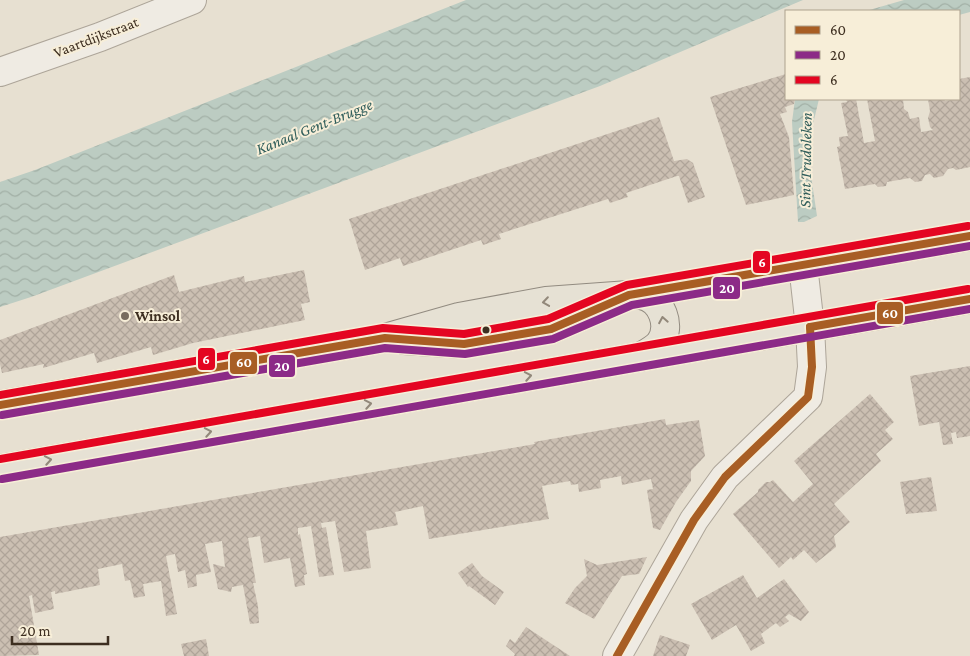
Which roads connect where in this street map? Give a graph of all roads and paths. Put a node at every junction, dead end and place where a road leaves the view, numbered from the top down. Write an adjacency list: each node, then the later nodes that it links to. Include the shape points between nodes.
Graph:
1 (192, 0): 2 (street, Vaartdijkstraat)
2 (0, 72)
3 (970, 236): 4 (main road)
4 (803, 265): 5 (main road); 7 (street)
5 (629, 295): 8 (main road, one-way to 5, via 660,343 665,332 665,320 661,308 652,300 641,295); 9 (main road, one-way to 9, via 541,331 464,344 385,338)
6 (970, 299): 7 (main road)
7 (810, 327): 8 (main road); 11 (street, via 812,368 808,397 725,477 694,520)
8 (640, 357): 10 (main road, one-way to 8)
9 (0, 405)
10 (0, 468)
11 (617, 656)

